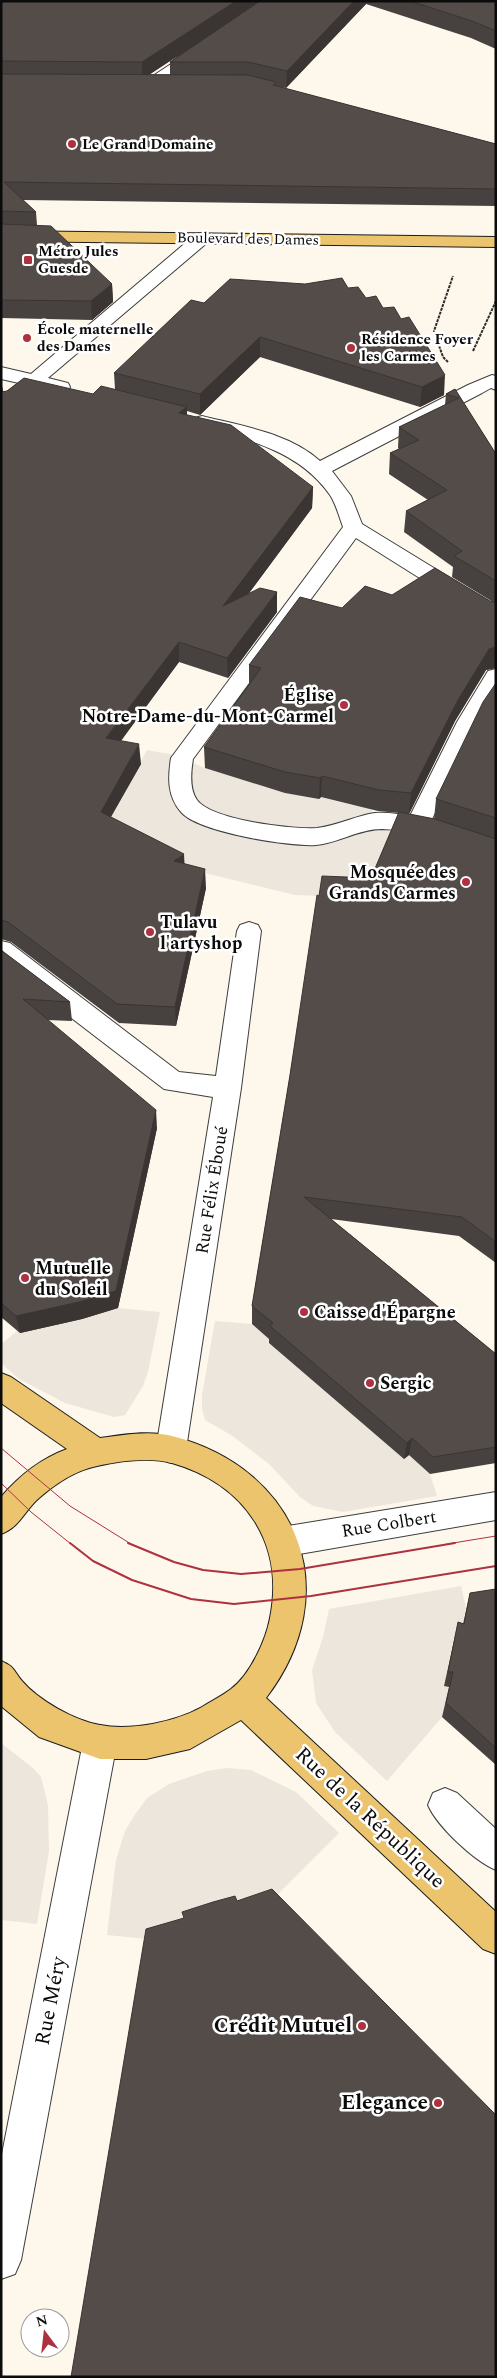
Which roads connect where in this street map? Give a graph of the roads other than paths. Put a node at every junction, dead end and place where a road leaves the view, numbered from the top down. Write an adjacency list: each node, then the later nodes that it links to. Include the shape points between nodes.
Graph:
1 (211, 44): 3 (street)
2 (128, 85): 3 (street)
3 (147, 85): 4 (street)
4 (175, 85)
5 (1, 236): 6 (main road, Boulevard des Dames)
6 (202, 238): 7 (main road, Boulevard des Dames); 9 (street)
7 (496, 242)
8 (1, 373): 9 (street)
9 (34, 381): 11 (street); 12 (street)
10 (496, 384): 14 (street, via 492,382 475,389)
11 (83, 393)
12 (1, 406)
13 (180, 417): 14 (street, via 291,448)
14 (319, 470): 15 (street, via 338,493)
15 (354, 527): 16 (street); 18 (street, via 182,758 179,780 182,793 194,811 263,834 330,834 362,823 381,821)
16 (496, 616)
17 (496, 676): 18 (street, via 468,722)
18 (418, 824): 19 (street)
19 (496, 851)
20 (249, 931): 22 (street, Rue Félix Éboué)
21 (1, 950): 22 (street, via 173,1082)
22 (228, 1088): 24 (street, Rue Félix Éboué)
23 (1, 1386): 25 (main road)
24 (172, 1449): 25 (main road, via 138,1447); 28 (main road, via 216,1466 248,1490 273,1520)
25 (96, 1452): 27 (main road, via 59,1466 27,1489)
26 (496, 1506): 28 (street, Rue Colbert)
27 (1, 1520)
28 (282, 1542): 30 (main road, via 289,1569 290,1598 282,1640 261,1678)
29 (1, 1677): 31 (main road, via 11,1693 51,1725)
30 (244, 1700): 31 (main road, via 190,1732 146,1742); 34 (main road, Rue de la République)
31 (100, 1742): 35 (street, Rue Méry)
32 (445, 1805): 33 (street)
33 (496, 1853)
34 (496, 1936)
35 (1, 2260)

